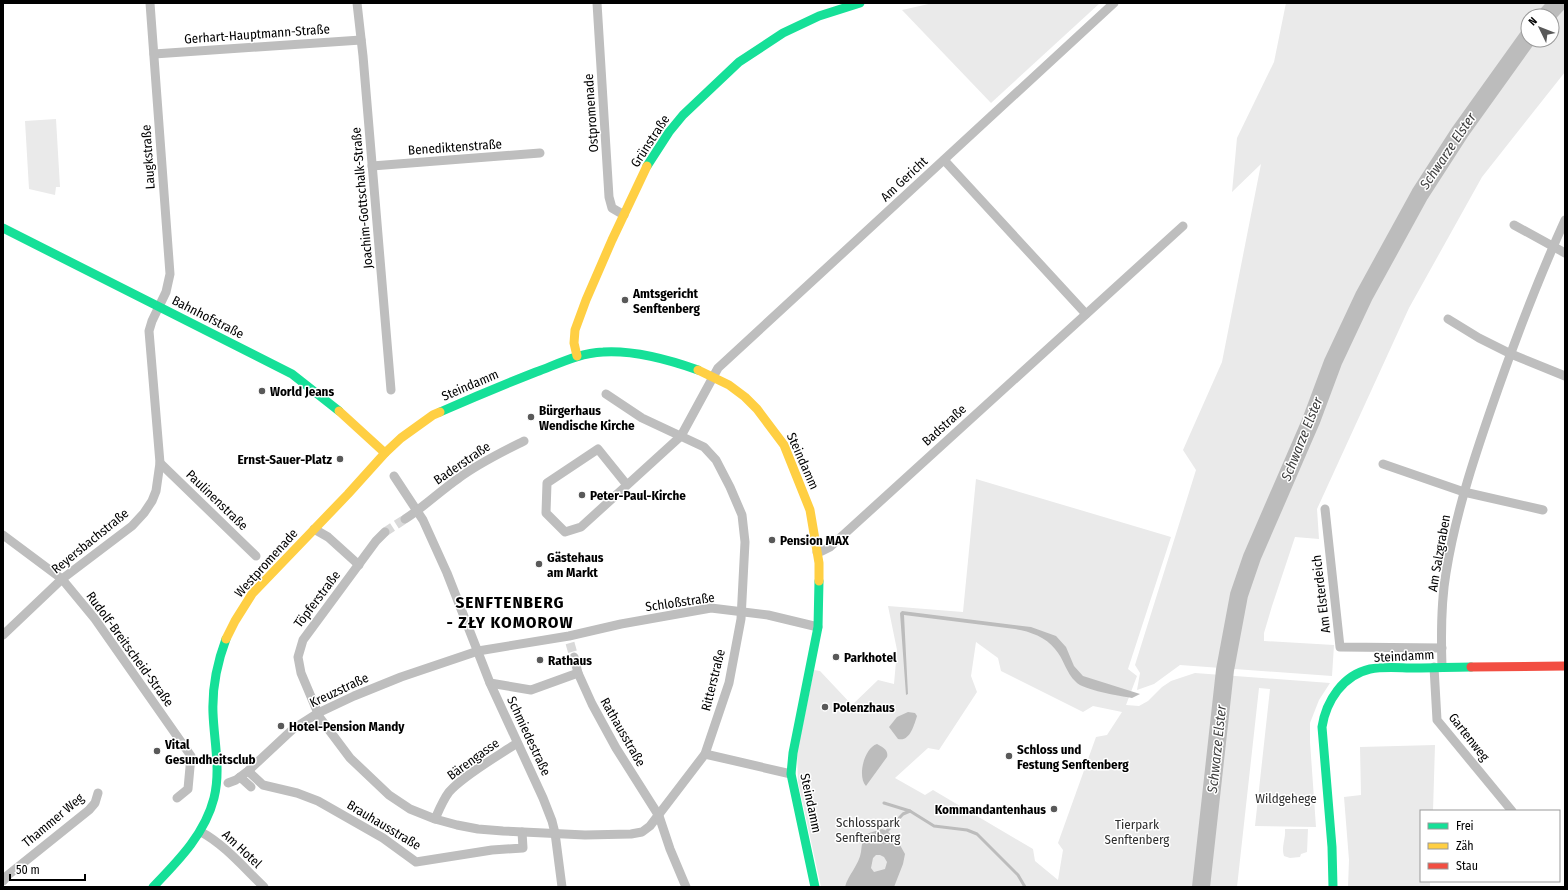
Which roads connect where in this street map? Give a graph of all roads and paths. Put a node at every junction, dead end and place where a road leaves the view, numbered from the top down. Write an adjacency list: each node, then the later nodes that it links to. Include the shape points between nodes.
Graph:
1 (150, 3): 7 (street, Laugkstraße)
2 (357, 3): 6 (street, Joachim-Gottschalk-Straße)
3 (597, 3): 11 (street, Ostpromenade, via 609,197 612,208)
4 (860, 3): 11 (main road, Grünstraße, via 819,16 783,33 739,62 669,132 648,164)
5 (1114, 3): 9 (street, Am Gericht)
6 (361, 40): 7 (street, Gerhart-Hauptmann-Straße); 10 (street, Joachim-Gottschalk-Straße)
7 (154, 54): 18 (street, Laugkstraße, via 170,274 166,292)
8 (540, 153): 10 (street, Benediktenstraße)
9 (944, 160): 19 (street); 23 (street, Am Gericht, via 718,368)
10 (372, 166): 25 (street, Joachim-Gottschalk-Straße)
11 (624, 215): 22 (main road, Grünstraße, via 575,330)
12 (1565, 220): 16 (street, Am Salzgraben)
13 (1514, 225): 16 (street)
14 (1184, 226): 19 (street, Badstraße)
15 (3, 228): 18 (main road, Bahnhofstraße)
16 (1553, 247): 17 (street); 21 (street, Am Salzgraben)
17 (1565, 253)
18 (158, 307): 29 (main road, Bahnhofstraße, via 292,374 336,408); 30 (street, Reyersbachstraße, via 149,331)
19 (1086, 314): 42 (street, Badstraße, via 830,547)
20 (1448, 320): 21 (street)
21 (1511, 354): 24 (street); 34 (street, Am Salzgraben)
22 (577, 356): 23 (main road, Steindamm, via 603,352 625,353 673,361); 29 (main road, Steindamm, via 487,390 433,415)
23 (713, 376): 27 (street, Am Gericht); 42 (main road, Steindamm, via 745,397 784,445 810,510)
24 (1565, 376)
25 (391, 390)
26 (606, 394): 27 (street, Ritterstraße, via 642,418)
27 (681, 436): 33 (street, Am Gericht); 46 (street, Ritterstraße, via 704,447 716,460 742,515 745,542)
28 (524, 441): 35 (street, Baderstraße, via 459,478)
29 (385, 453): 39 (main road, Westpromenade)
30 (160, 463): 43 (street, Paulinenstraße); 45 (street, Reyersbachstraße, via 156,491 144,513 118,537)
31 (1383, 464): 34 (street)
32 (394, 476): 35 (street)
33 (627, 485): 33 (street, Am Gericht, via 598,449 547,483 546,513 565,532 581,527)
34 (1464, 492): 37 (street); 49 (street, Am Salzgraben, via 1446,573)
35 (421, 508): 38 (street); 50 (street, Schmiedestraße, via 423,520)
36 (1325, 509): 49 (street, Am Elsterdeich, via 1340,647)
37 (1543, 510)
38 (407, 517)
39 (314, 529): 44 (street, via 328,537); 69 (main road, Westpromenade, via 252,594 240,611 222,647 215,676 213,712 218,782)
40 (385, 532): 44 (street, Töpferstraße)
41 (3, 535): 45 (street, Rudolf-Breitscheid-Straße)
42 (817, 552): 47 (main road, Steindamm)
43 (256, 556)
44 (359, 565): 56 (street, Töpferstraße, via 303,640 298,657 301,673)
45 (62, 579): 48 (street, Reyersbachstraße); 65 (street, Rudolf-Breitscheid-Straße, via 95,619 191,756 188,790)
46 (741, 611): 47 (street, Schloßstraße, via 768,614); 50 (street, Schloßstraße, via 711,608 621,624 570,639); 58 (street, Ritterstraße, via 729,683)
47 (818, 627): 60 (main road, Steindamm)
48 (3, 635)
49 (1442, 648): 53 (street, Am Salzgraben)
50 (478, 651): 55 (street, Schmiedestraße); 56 (street, Kreuzstraße, via 401,677)
51 (574, 657): 54 (street, Rathausstraße)
52 (1562, 666): 53 (main road, Steindamm)
53 (1438, 667): 66 (street, Gartenweg, via 1437,720); 78 (main road, Steindamm, via 1373,669 1363,672 1343,684 1326,708 1322,727)
54 (576, 674): 55 (street, via 531,690); 67 (street, Rathausstraße)
55 (490, 683): 57 (street, Schmiedestraße)
56 (318, 713): 59 (street, Kreuzstraße, via 293,729); 68 (street, Töpferstraße, via 350,758 389,795 410,809)
57 (514, 746): 68 (street, Bärengasse, via 462,781 443,800); 71 (street, Schmiedestraße, via 543,798)
58 (705, 754): 60 (street); 67 (street, Ritterstraße)
59 (248, 771): 61 (street, Kreuzstraße); 63 (street, Brauhausstraße)
60 (791, 774): 77 (main road, Steindamm)
61 (240, 777): 62 (street, Kreuzstraße); 63 (street)
62 (228, 783)
63 (255, 784): 70 (street, Brauhausstraße, via 297,793 318,801 382,838 416,862 492,850 523,848)
64 (98, 793): 72 (street, Thammer Weg, via 95,803 89,810)
65 (177, 798)
66 (1511, 810)
67 (659, 816): 71 (street, Ritterstraße, via 642,832 631,834); 76 (street)
68 (434, 819): 70 (street, Ritterstraße, via 478,829)
69 (201, 832): 74 (main road, Westpromenade); 75 (street, Am Hotel, via 210,837)
70 (522, 832): 71 (street, Ritterstraße)
71 (555, 833): 73 (street, Schmiedestraße)
72 (3, 881)
73 (559, 885)
74 (153, 887)
75 (264, 887)
76 (686, 887)
77 (815, 887)
78 (1333, 887)

